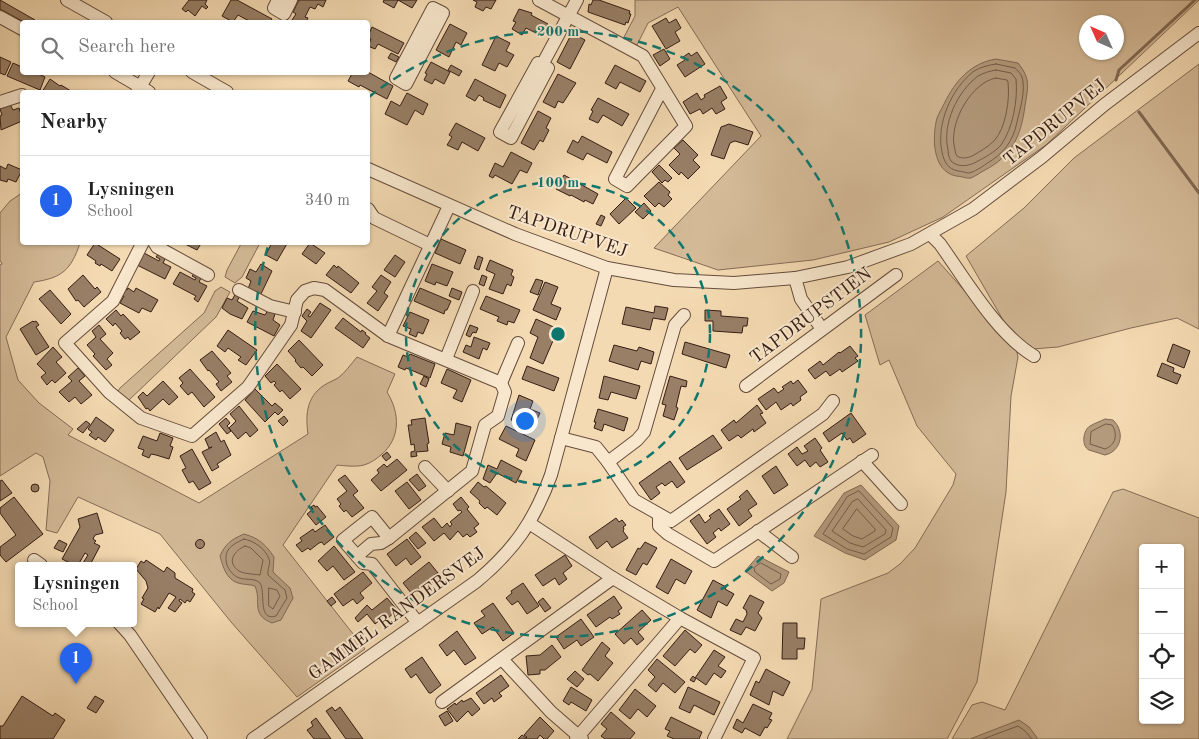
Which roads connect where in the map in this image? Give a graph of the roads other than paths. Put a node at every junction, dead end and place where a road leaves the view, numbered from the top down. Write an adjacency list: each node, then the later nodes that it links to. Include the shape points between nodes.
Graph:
1 (67, 0): 9 (street)
2 (278, 0): 3 (street, via 274,8 284,14)
3 (291, 0)
4 (539, 0): 7 (street)
5 (577, 0): 7 (street)
6 (439, 5): 6 (street, via 432,8 396,78 406,84 443,13)
7 (568, 15): 12 (street); 16 (street, via 643,56)
8 (0, 17): 10 (street)
9 (102, 20)
10 (20, 28)
11 (1199, 33): 27 (street, TAPDRUPVEJ, via 973,209)
12 (542, 65): 12 (street, via 538,62 500,132 511,138 548,68)
13 (119, 75): 17 (street)
14 (149, 75): 18 (street)
15 (197, 75): 19 (street)
16 (662, 88): 22 (street); 23 (street, via 686,126)
17 (141, 90)
18 (142, 90)
19 (224, 90)
20 (20, 96): 21 (street)
21 (0, 102)
22 (628, 154): 23 (street); 23 (street, via 615,179 627,186)
23 (647, 166)
24 (370, 170): 25 (street, TAPDRUPVEJ)
25 (449, 206): 30 (street); 31 (street, TAPDRUPVEJ)
26 (370, 212): 30 (street, via 374,218)
27 (930, 234): 34 (street, TAPDRUPVEJ, via 848,266); 42 (street, via 1005,333)
28 (141, 245): 37 (street, via 113,301 65,343 108,392 141,418 192,436 248,387 291,325)
29 (156, 245): 32 (street)
30 (430, 245): 40 (street)
31 (607, 268): 34 (street, TAPDRUPVEJ, via 683,281 734,283); 47 (street, GAMMEL RANDERSVEJ)
32 (208, 275)
33 (896, 275): 39 (street, TAPDRUPSTIEN)
34 (795, 278): 39 (street, via 801,298)
35 (239, 290): 37 (street, via 270,306)
36 (473, 291): 43 (street)
37 (294, 312): 40 (street, via 297,300 305,291 314,288 325,290)
38 (684, 315): 48 (street, via 675,325 644,432)
39 (822, 329): 45 (street, TAPDRUPSTIEN)
40 (388, 336): 43 (street)
41 (518, 342): 44 (street)
42 (1034, 356)
43 (446, 359): 44 (street)
44 (501, 383): 50 (street, via 504,392 498,416 485,425 472,471)
45 (746, 386)
46 (833, 401): 52 (street, via 823,414 671,521)
47 (561, 438): 48 (street, via 596,448); 53 (street, GAMMEL RANDERSVEJ, via 542,499)
48 (608, 462): 52 (street, via 634,500)
49 (425, 468): 50 (street)
50 (448, 491): 55 (street)
51 (901, 504): 54 (street, via 867,458)
52 (659, 515): 54 (street, via 659,526 668,534 714,561)
53 (529, 523): 58 (street); 60 (street, GAMMEL RANDERSVEJ, via 498,564)
54 (758, 531): 57 (street)
55 (389, 538): 56 (street, via 371,544); 56 (street, via 372,517 343,540)
56 (357, 556): 60 (street, via 372,564)
57 (792, 558)
58 (612, 578): 59 (street); 62 (street)
59 (680, 618): 64 (street); 67 (street, via 754,658)
60 (418, 623): 66 (street, GAMMEL RANDERSVEJ)
61 (123, 627): 65 (street)
62 (502, 659): 63 (street); 64 (street)
63 (442, 702)
64 (579, 738)
65 (201, 739)
66 (253, 739)
67 (714, 739)

